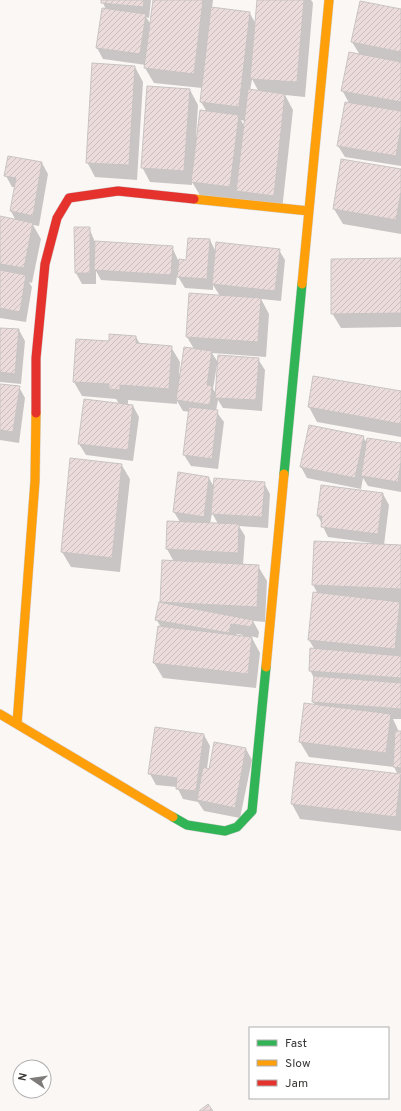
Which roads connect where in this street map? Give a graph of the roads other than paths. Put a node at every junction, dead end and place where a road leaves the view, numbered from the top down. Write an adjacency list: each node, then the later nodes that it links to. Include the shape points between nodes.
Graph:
1 (329, 0): 2 (street)
2 (309, 211): 4 (street, via 118,191 69,198 57,218 46,264 36,358 35,481); 4 (street, via 252,811 237,827 225,831 187,825)
3 (0, 714): 4 (street)
4 (17, 724)

